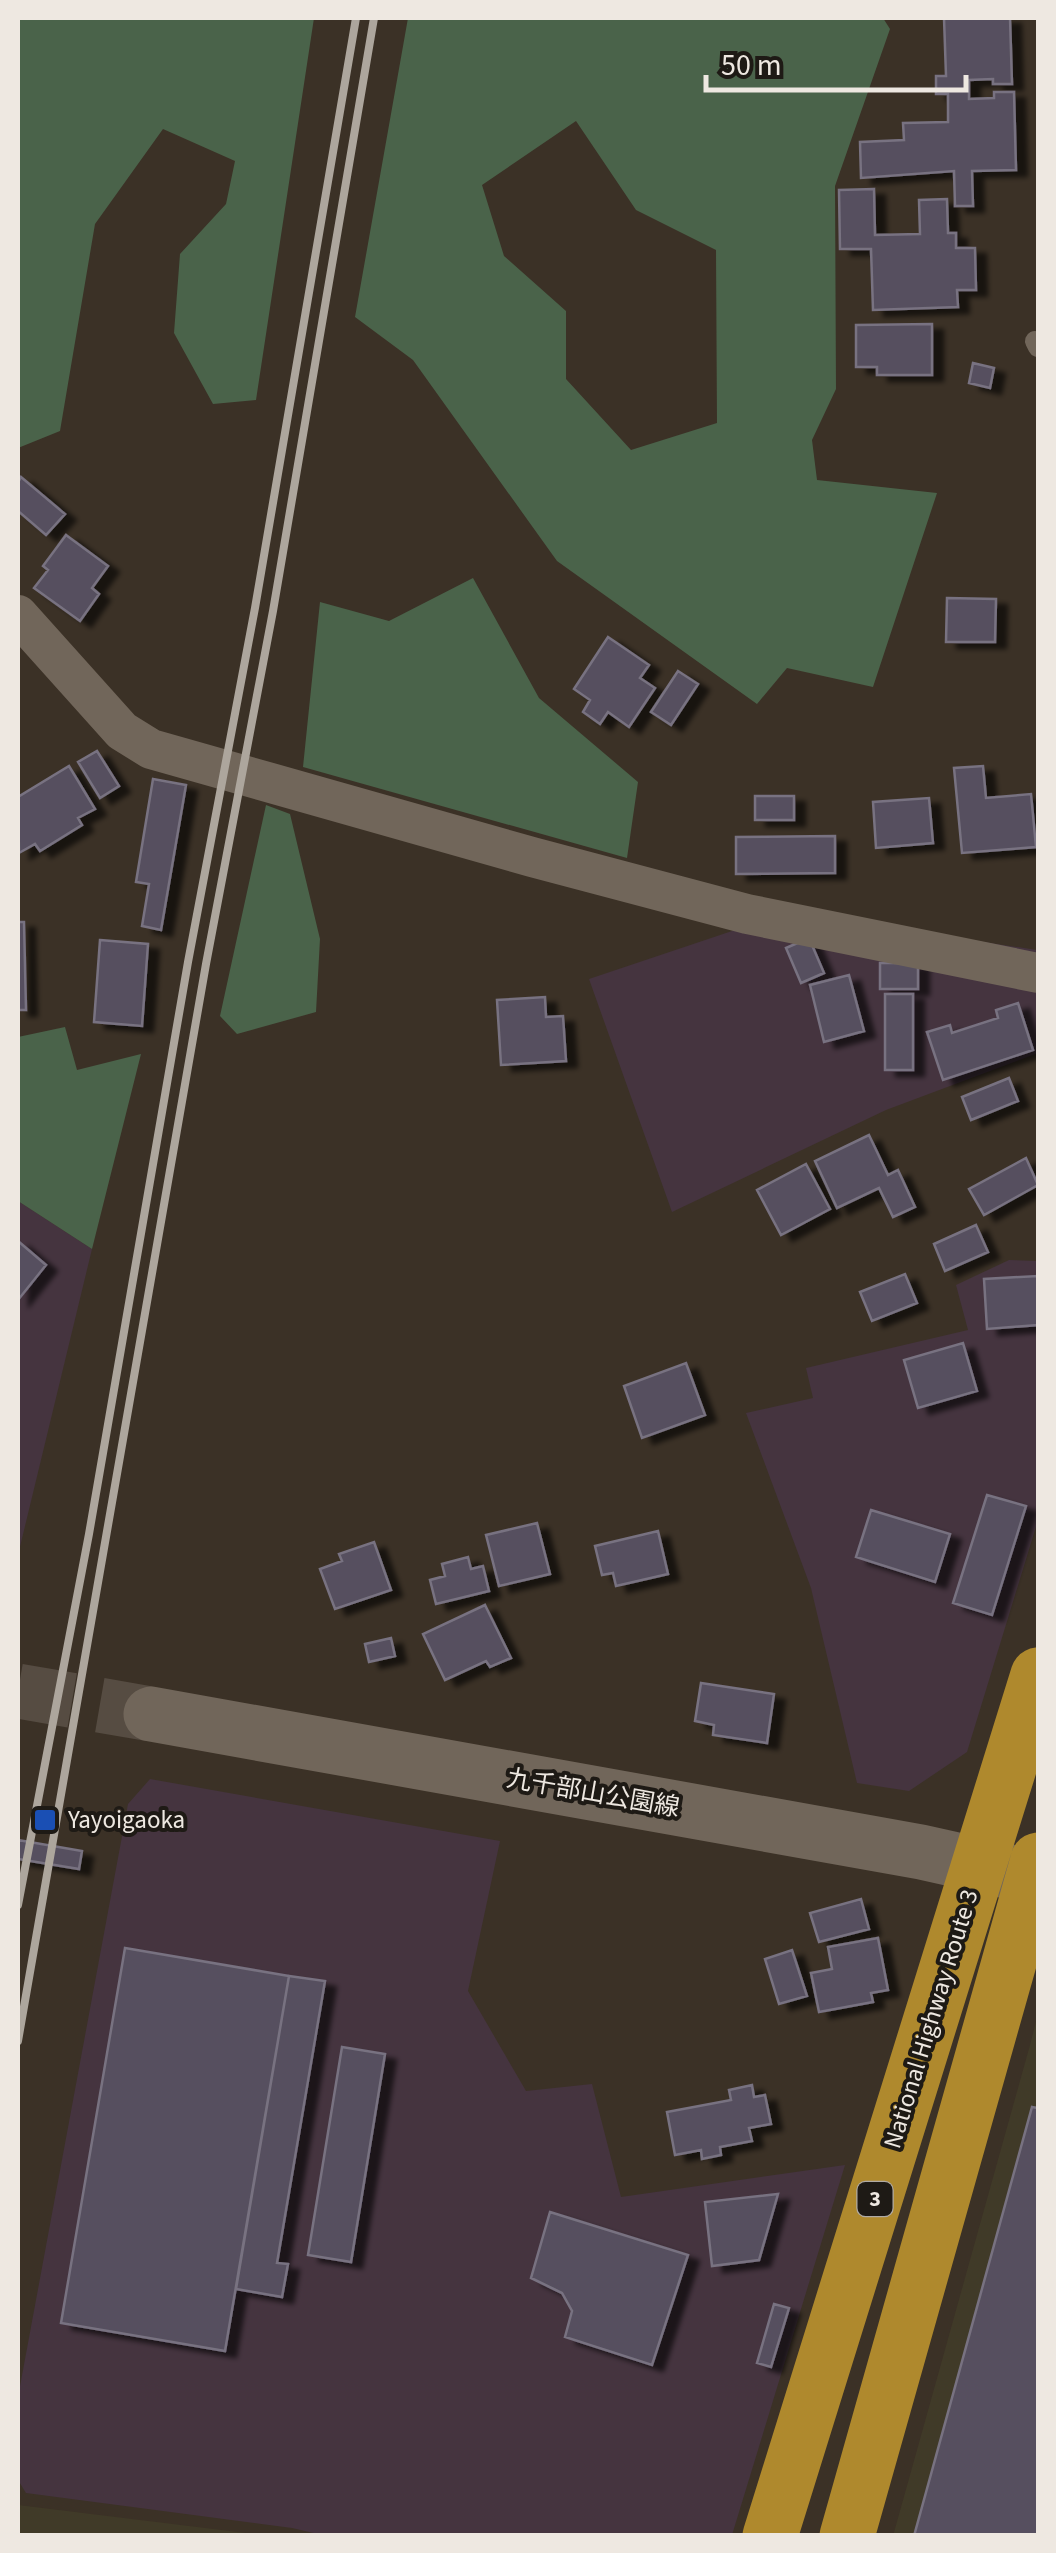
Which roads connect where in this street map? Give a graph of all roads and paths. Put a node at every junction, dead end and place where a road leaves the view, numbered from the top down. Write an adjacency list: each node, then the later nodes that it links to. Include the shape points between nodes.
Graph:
1 (18, 614): 2 (street, via 122,730 151,749 748,914)
2 (1038, 973)
3 (1038, 1675): 5 (highway, National Highway Route 3 / 3)
4 (151, 1714): 5 (main road, 九千部山公園線)
5 (980, 1863): 6 (main road, 九千部山公園線); 7 (highway, National Highway Route 3 / 3)
6 (1036, 1869): 8 (highway)
7 (770, 2536)
8 (847, 2536)

